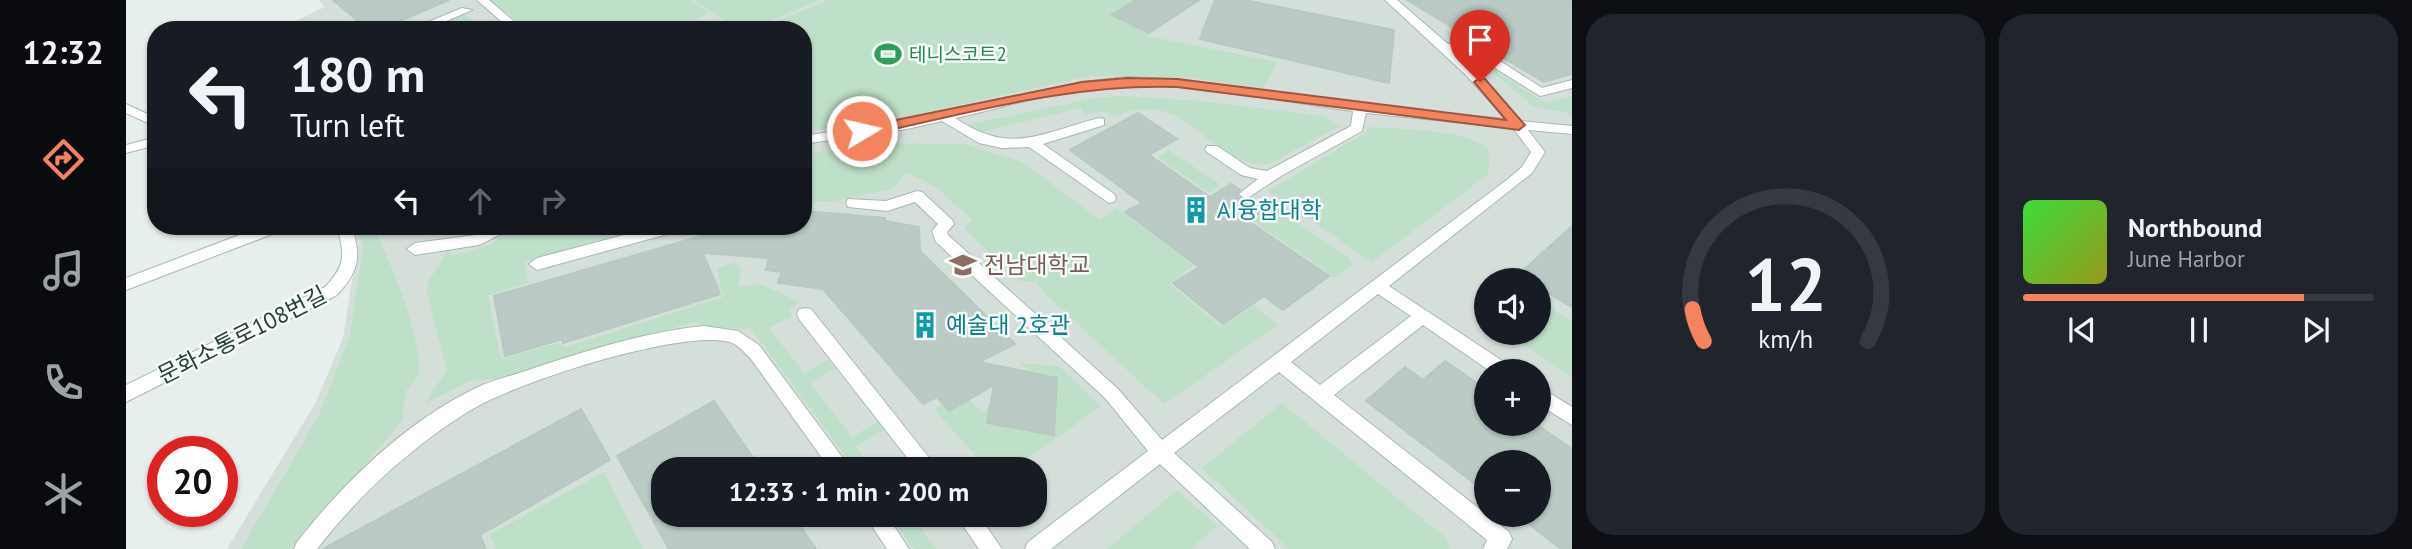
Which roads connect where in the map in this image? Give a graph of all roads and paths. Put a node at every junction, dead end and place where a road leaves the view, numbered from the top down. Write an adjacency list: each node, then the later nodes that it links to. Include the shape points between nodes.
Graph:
1 (482, 0): 5 (lane)
2 (1390, 0): 6 (lane)
3 (466, 10): 4 (lane)
4 (438, 21)
5 (507, 21)
6 (1447, 48): 7 (lane, via 1470,47 1540,92); 13 (lane)
7 (1572, 84)
8 (126, 108): 11 (lane)
9 (1360, 108): 10 (lane, via 1232,89 1127,81); 13 (lane); 20 (lane, via 1357,128)
10 (943, 116): 15 (lane); 16 (lane, via 964,132 1005,147)
11 (147, 118)
12 (1099, 122): 16 (lane)
13 (1519, 125): 14 (lane); 31 (lane, via 1538,152 1527,170)
14 (1572, 130)
15 (812, 138)
16 (1030, 141): 22 (lane)
17 (147, 143): 18 (lane)
18 (126, 149)
19 (1212, 149): 20 (lane, via 1246,172 1269,176)
20 (1279, 172): 21 (lane)
21 (1246, 194)
22 (1109, 198)
23 (853, 203): 40 (lane, via 887,206 917,196 947,224 939,231 941,238 1112,394)
24 (254, 235): 30 (lane)
25 (347, 235): 36 (lane, 문화소통로108번길, via 352,251 348,274 331,292)
26 (488, 235): 28 (lane)
27 (644, 235): 29 (lane)
28 (415, 248)
29 (537, 264)
30 (126, 284)
31 (1378, 286): 33 (lane); 35 (lane)
32 (805, 314): 42 (lane)
33 (1423, 316): 34 (lane); 37 (lane)
34 (1486, 359)
35 (1279, 362): 37 (lane); 40 (lane)
36 (126, 394)
37 (1320, 395): 50 (lane, via 1502,539)
38 (1551, 403): 39 (lane)
39 (1572, 417)
40 (1161, 453): 48 (lane); 49 (lane)
41 (832, 457): 45 (lane, via 742,339 724,333 680,335 485,392 464,403 410,440 331,516)
42 (918, 457)
43 (884, 527): 46 (lane)
44 (975, 527): 47 (lane)
45 (304, 549)
46 (900, 549)
47 (992, 549)
48 (1035, 549)
49 (1265, 549)
50 (1493, 549)

